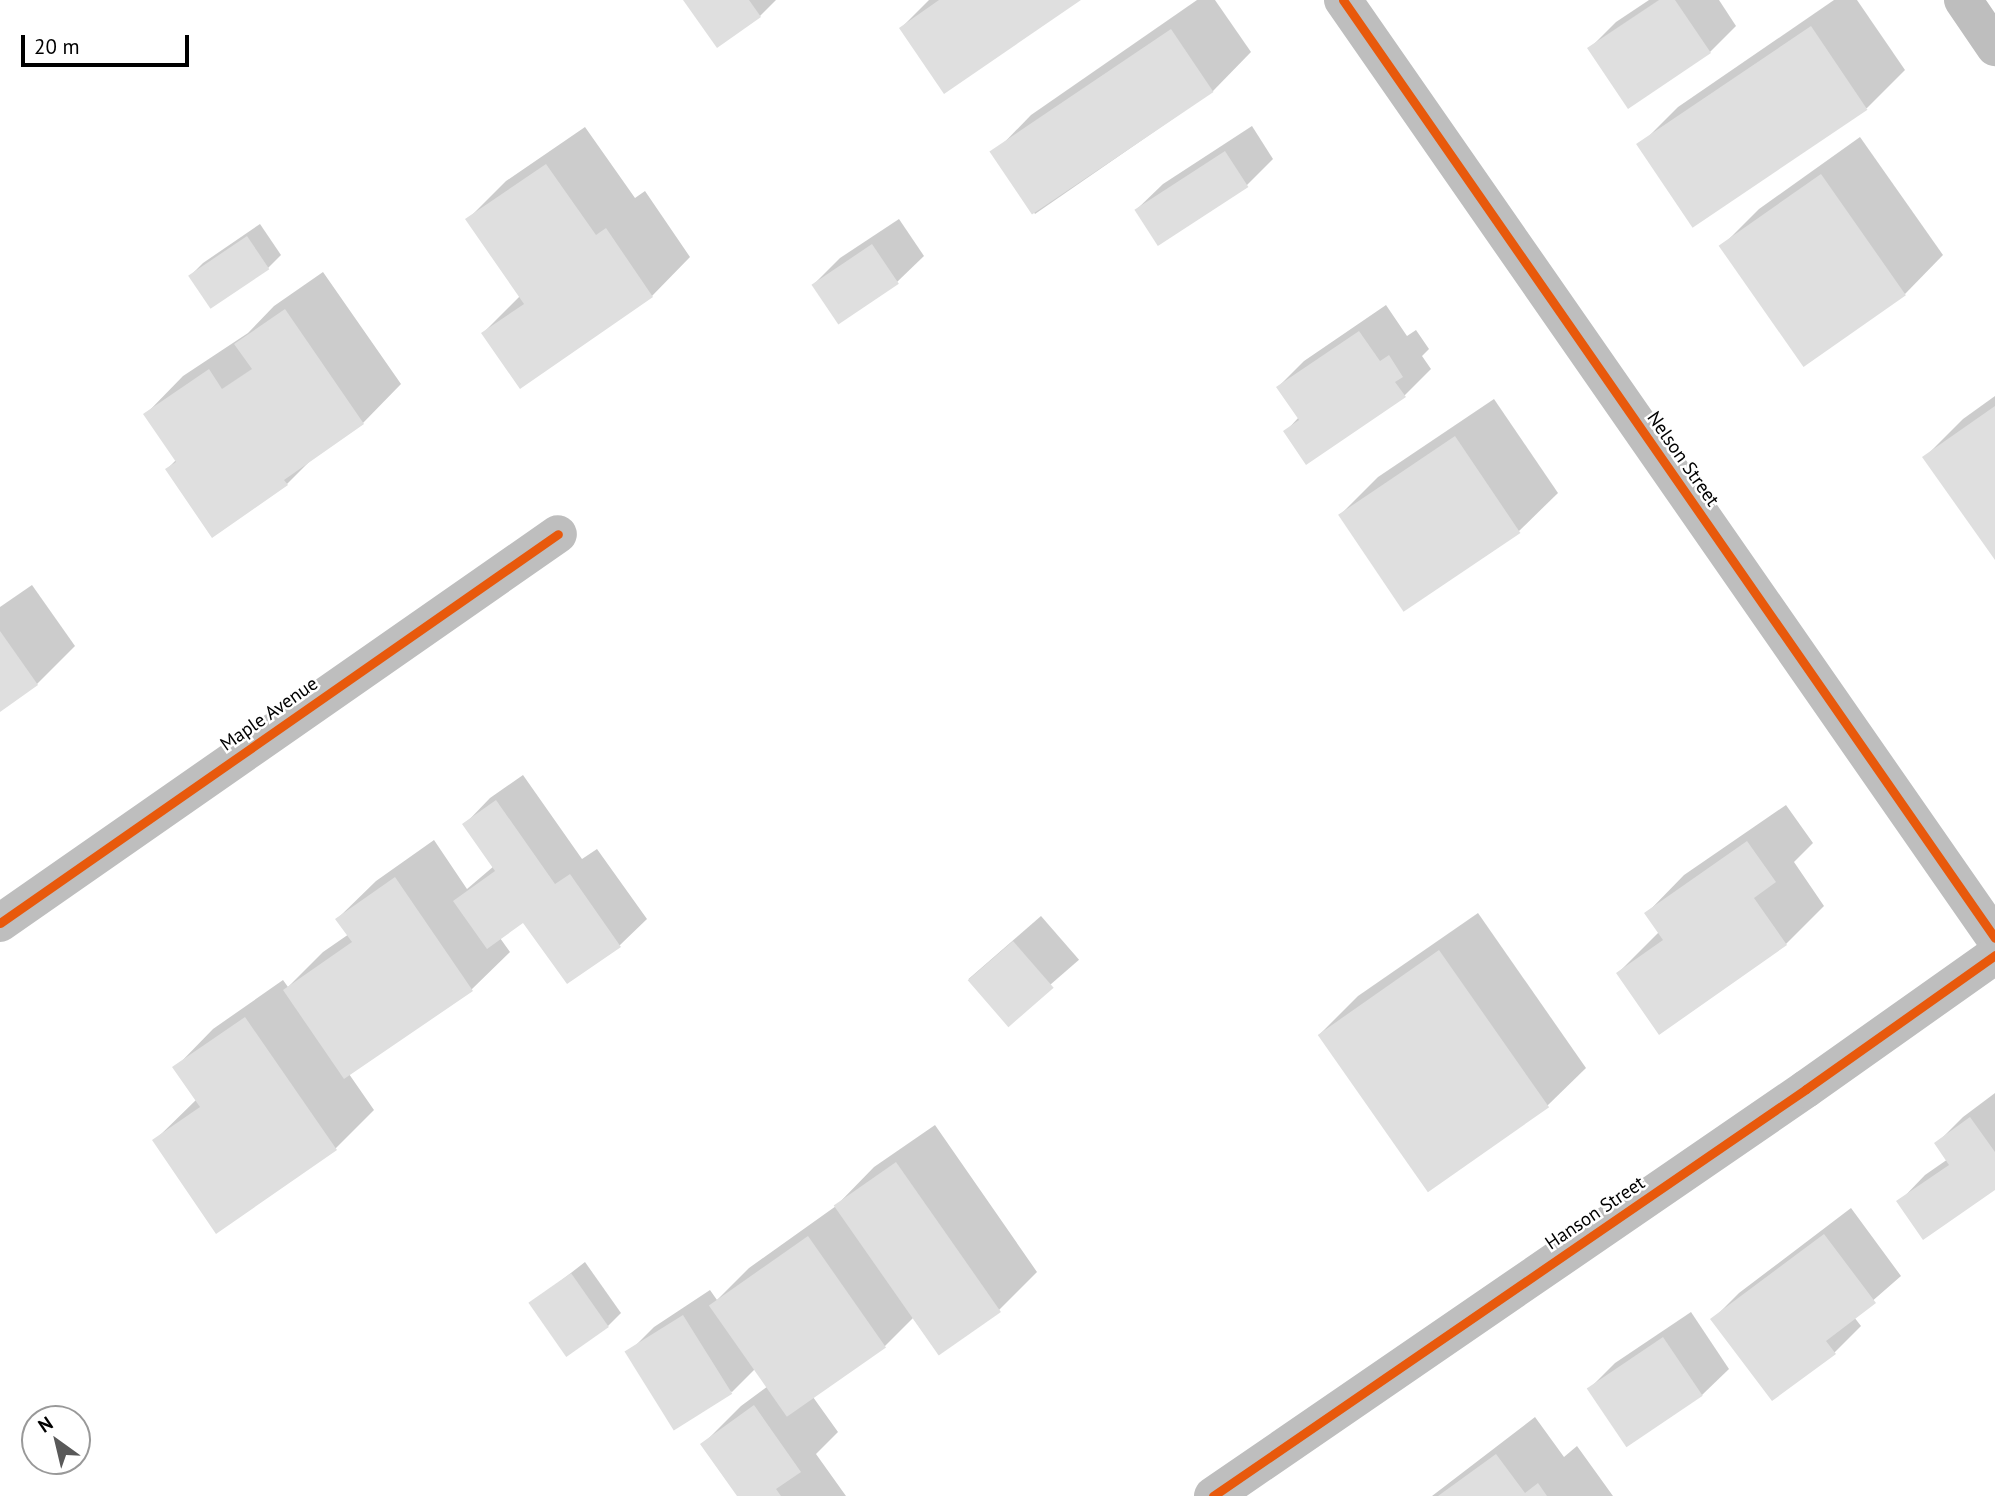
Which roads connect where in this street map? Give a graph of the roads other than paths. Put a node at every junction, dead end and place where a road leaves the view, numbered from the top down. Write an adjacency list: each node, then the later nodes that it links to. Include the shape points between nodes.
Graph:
1 (1343, 0): 6 (street, Nelson Street)
2 (1963, 0): 3 (street)
3 (1995, 47)
4 (558, 534): 5 (street, Maple Avenue)
5 (0, 923)
6 (1995, 938)
7 (1995, 955): 8 (street, Hanson Street)
8 (1213, 1496)

